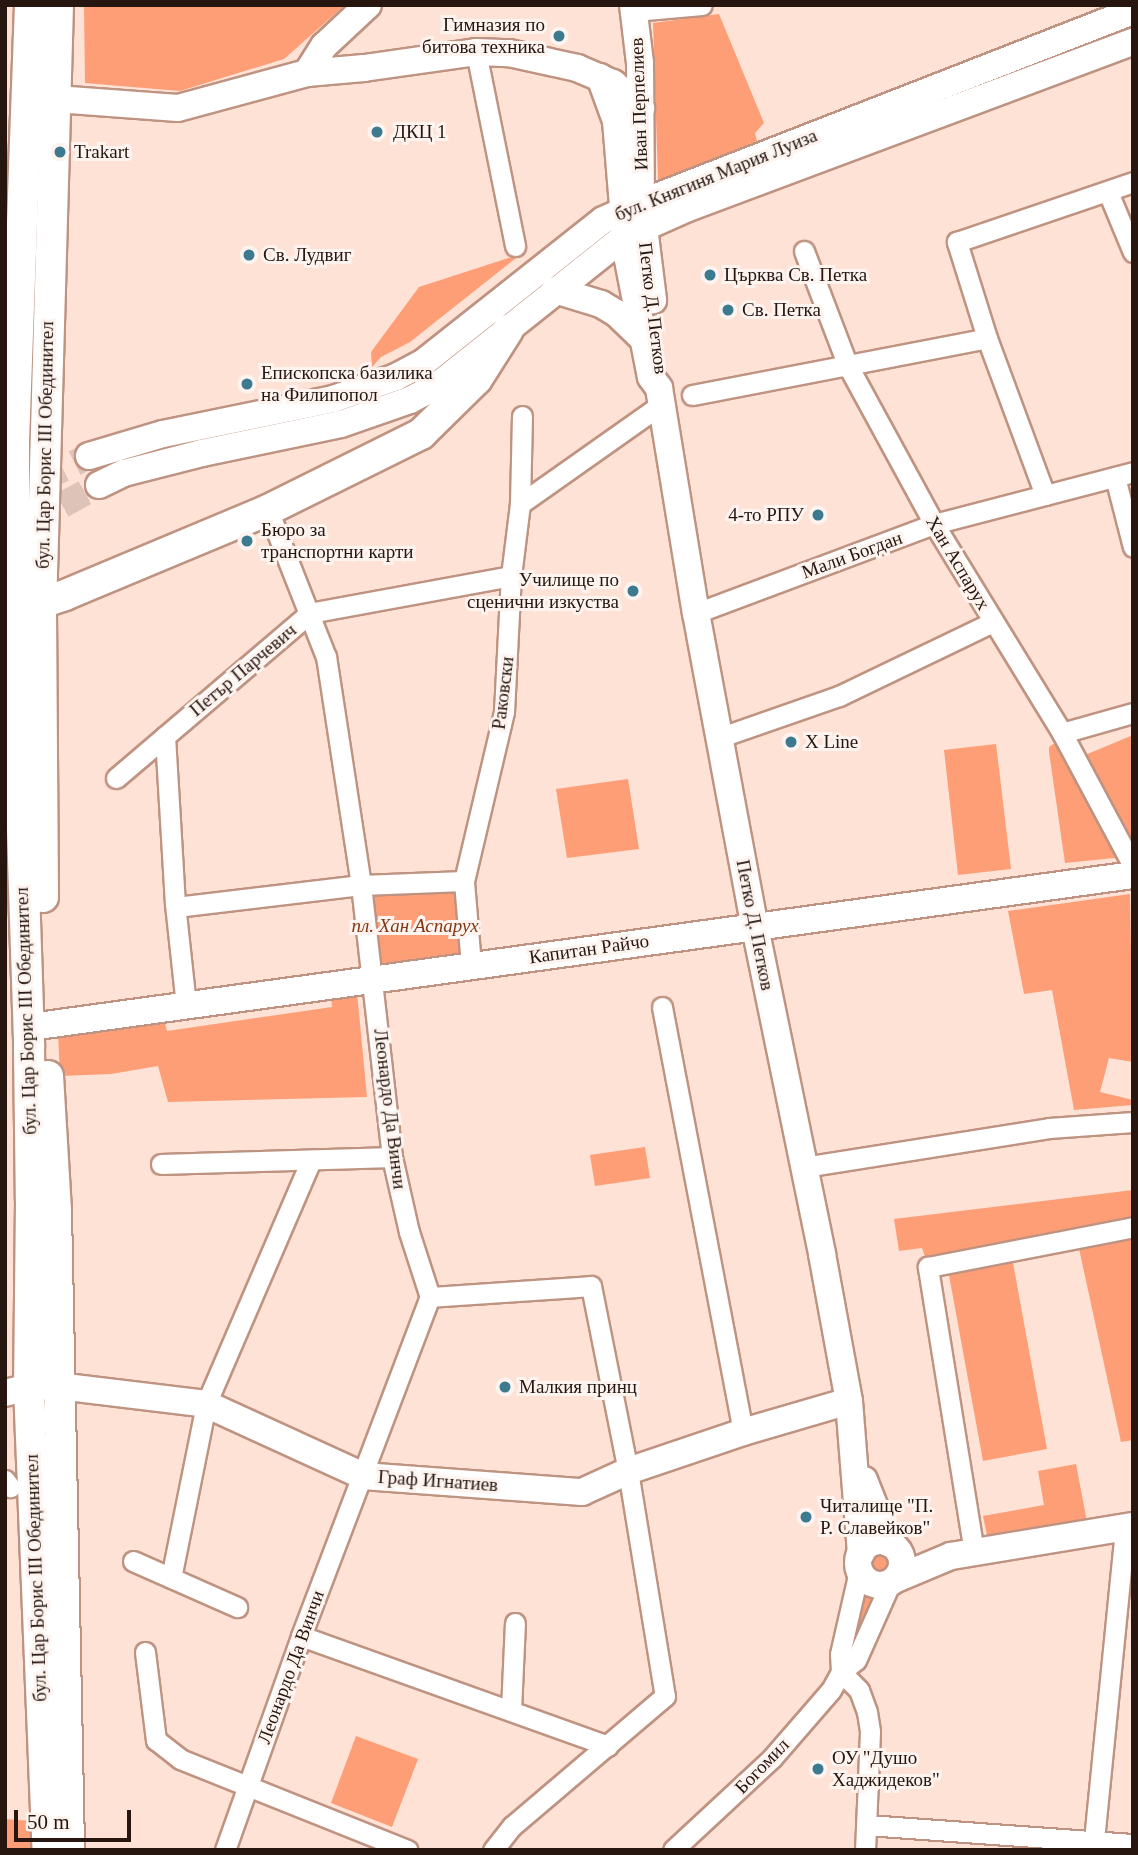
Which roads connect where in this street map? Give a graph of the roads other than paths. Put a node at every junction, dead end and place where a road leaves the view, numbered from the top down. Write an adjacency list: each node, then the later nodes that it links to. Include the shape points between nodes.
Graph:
1 (30, 5): 11 (main road, бул. Цар Борис III Обединител)
2 (58, 5): 11 (main road, бул. Цар Борис III Обединител)
3 (368, 5): 9 (street, via 324,46)
4 (702, 5): 5 (street)
5 (633, 8): 12 (street, Иван Перпелиев)
6 (1133, 11): 15 (street, бул. Княгиня Мария Луиза)
7 (1133, 43): 15 (street, бул. Княгиня Мария Луиза)
8 (476, 52): 9 (street); 10 (street, via 539,58); 16 (street)
9 (307, 72): 11 (street, via 178,108)
10 (600, 77): 12 (street, via 623,90); 15 (street, Иван Перпелиев, via 613,104)
11 (30, 97): 36 (main road, бул. Цар Борис III Обединител, via 14,442); 37 (main road, бул. Цар Борис III Обединител)
12 (641, 108): 15 (street, Иван Перпелиев)
13 (1133, 182): 14 (street)
14 (1108, 192): 18 (street); 22 (street, via 957,242)
15 (633, 219): 19 (street, бул. Княгиня Мария Луиза); 21 (street, Петко Д. Петков); 24 (street, Петко Д. Петков, via 664,378); 27 (street, бул. Княгиня Мария Луиза, via 603,220 424,362 396,377 333,399 163,434)
16 (515, 246)
17 (804, 251): 23 (street, Хан Аспарух)
18 (1133, 251)
19 (555, 290): 20 (street, бул. Княгиня Мария Луиза); 21 (street, via 601,304)
20 (508, 330): 29 (street, бул. Княгиня Мария Луиза, via 438,384 382,412 124,473); 32 (main road, via 477,379 421,434)
21 (642, 338): 24 (street, Петко Д. Петков)
22 (987, 338): 23 (street); 30 (street)
23 (848, 366): 25 (street); 33 (street, Хан Аспарух)
24 (661, 396): 31 (street); 39 (street, Петко Д. Петков)
25 (692, 396)
26 (522, 416): 31 (street, Раковски)
27 (89, 456)
28 (1124, 475): 30 (street, Мали Богдан); 34 (street)
29 (99, 485)
30 (1045, 495): 33 (street, Мали Богдан)
31 (520, 504): 35 (street, Раковски)
32 (268, 510): 37 (main road); 38 (street, Леонардо Да Винчи)
33 (934, 524): 39 (street, Мали Богдан); 40 (street, Хан Аспарух)
34 (1133, 547)
35 (511, 576): 38 (street, Петър Парчевич); 48 (street, Раковски, via 504,712)
36 (14, 588): 37 (main road, via 27,603); 64 (main road, бул. Цар Борис III Обединител, via 29,1047)
37 (41, 603): 56 (main road, бул. Цар Борис III Обединител)
38 (310, 613): 43 (street, Петър Парчевич); 49 (street, Леонардо Да Винчи, via 326,657)
39 (696, 613): 44 (street, Петко Д. Петков)
40 (993, 622): 42 (street, Хан Аспарух); 44 (street, via 839,696)
41 (1133, 713): 42 (street)
42 (1062, 733): 46 (street, Хан Аспарух)
43 (165, 736): 45 (street, Петър Парчевич); 50 (street)
44 (721, 737): 51 (street, Петко Д. Петков)
45 (116, 778)
46 (1133, 866)
47 (1133, 875): 51 (street, Капитан Райчо)
48 (464, 881): 49 (street); 52 (street, Раковски)
49 (361, 885): 50 (street); 53 (street, Леонардо Да Винчи)
50 (176, 907): 54 (street)
51 (755, 927): 52 (street, Капитан Райчо); 61 (street, Петко Д. Петков)
52 (471, 965): 53 (street, Капитан Райчо)
53 (373, 979): 54 (street, Капитан Райчо); 58 (street, Леонардо Да Винчи)
54 (186, 1006): 56 (street, Капитан Райчо)
55 (662, 1007): 67 (street)
56 (45, 1025): 64 (main road, бул. Цар Борис III Обединител, via 56,1211)
57 (1133, 1122): 61 (street, via 1049,1128)
58 (392, 1157): 59 (street); 63 (street, Леонардо Да Винчи)
59 (311, 1160): 60 (street); 66 (street)
60 (161, 1164)
61 (803, 1167): 65 (street, Петко Д. Петков)
62 (1133, 1227): 73 (street, via 928,1267)
63 (430, 1297): 69 (street, via 591,1286); 70 (street, Леонардо Да Винчи)
64 (31, 1389): 66 (street, Граф Игнатиев); 89 (main road, бул. Цар Борис III Обединител); 90 (main road, бул. Цар Борис III Обединител)
65 (849, 1401): 67 (street, Граф Игнатиев); 68 (street, Петко Д. Петков)
66 (206, 1404): 70 (street, Граф Игнатиев); 76 (street)
67 (743, 1432): 69 (street, Граф Игнатиев)
68 (856, 1461): 72 (street, Петко Д. Петков); 75 (street, Петко Д. Петков)
69 (628, 1471): 70 (street, Граф Игнатиев, via 582,1492); 84 (street, via 665,1696)
70 (363, 1476): 80 (street, Леонардо Да Винчи)
71 (1129, 1527): 73 (street); 88 (street)
72 (893, 1546): 73 (street); 75 (street, via 873,1543); 77 (street, via 902,1563)
73 (963, 1554): 77 (street)
74 (133, 1561): 76 (street)
75 (860, 1562): 77 (street, via 872,1584); 82 (street, Богомил, via 840,1654)
76 (171, 1578): 78 (street)
77 (893, 1581): 82 (street, Богомил, via 856,1660)
78 (237, 1607)
79 (515, 1623): 83 (street)
80 (300, 1636): 83 (street); 85 (street, Леонардо Да Винчи)
81 (145, 1652): 85 (street, via 156,1740 180,1759)
82 (841, 1672): 86 (street, via 859,1690 867,1712); 94 (street, Богомил, via 772,1758)
83 (511, 1710): 84 (street)
84 (608, 1746): 93 (street, via 512,1826)
85 (248, 1785): 91 (street, Леонардо Да Винчи); 92 (street)
86 (867, 1825): 88 (street); 95 (street)
87 (1133, 1844): 88 (street)
88 (1093, 1846)
89 (48, 1850)
90 (69, 1850)
91 (225, 1850)
92 (407, 1850)
93 (493, 1850)
94 (673, 1850)
95 (865, 1850)

